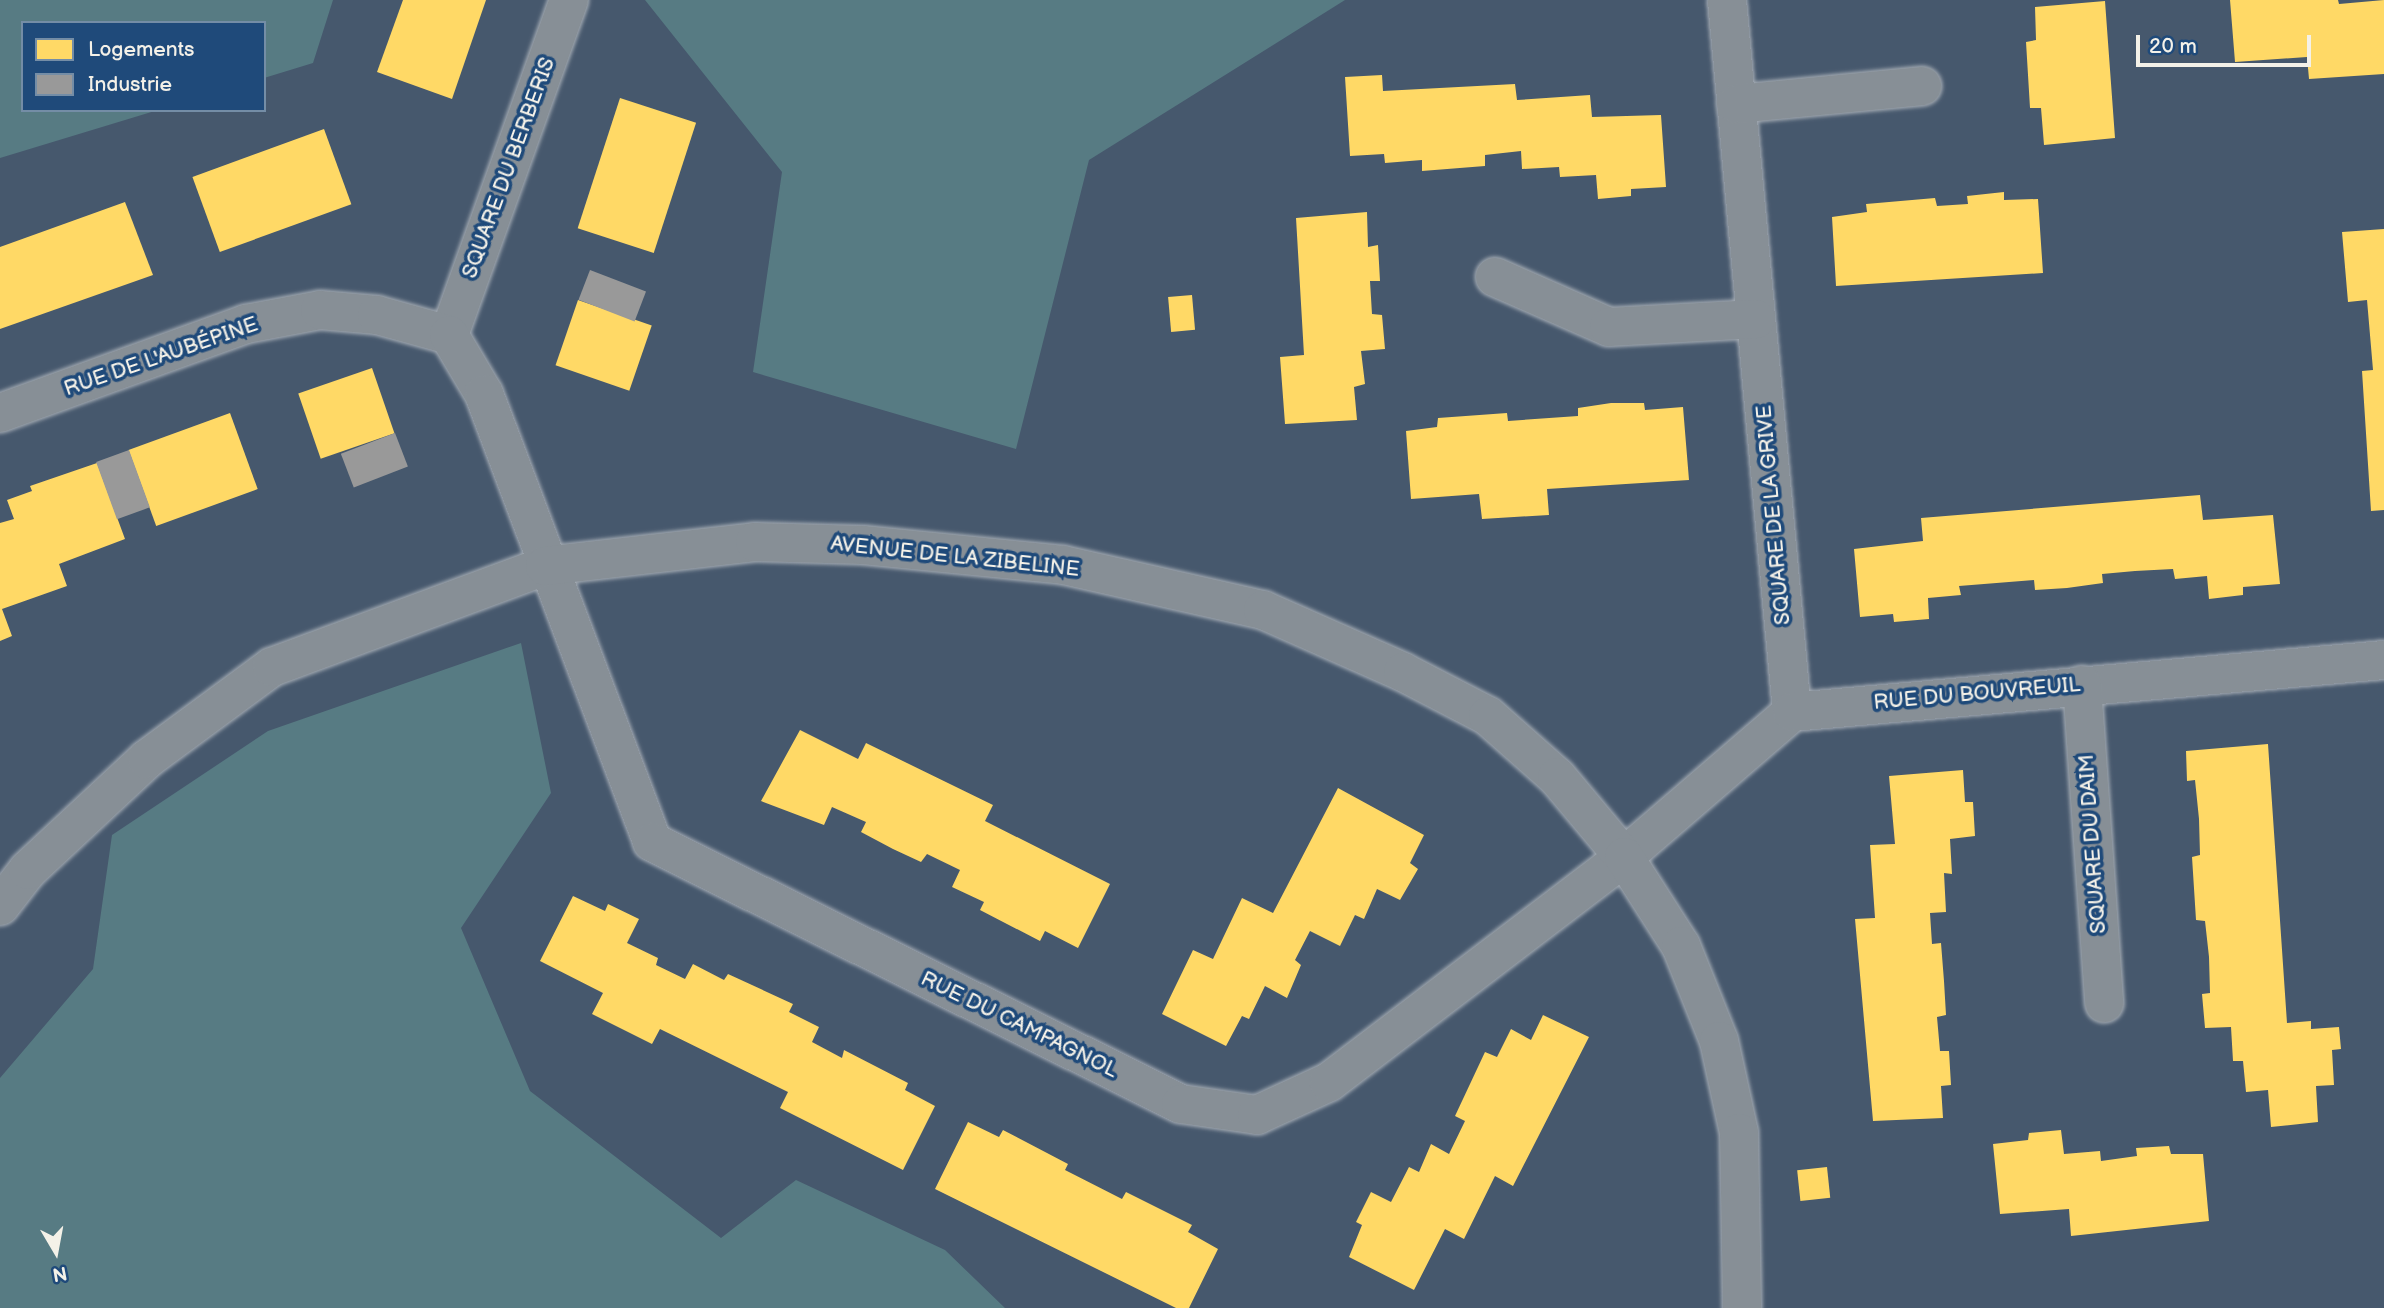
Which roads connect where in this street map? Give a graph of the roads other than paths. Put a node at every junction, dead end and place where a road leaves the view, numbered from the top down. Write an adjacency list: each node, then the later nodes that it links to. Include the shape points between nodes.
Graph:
1 (569, 0): 7 (street, SQUARE DU BERBERIS)
2 (1727, 0): 4 (street, SQUARE DE LA GRIVE)
3 (1922, 86): 4 (street)
4 (1737, 104): 6 (street, SQUARE DE LA GRIVE)
5 (1495, 277): 6 (street, via 1608,327)
6 (1756, 319): 12 (street, SQUARE DE LA GRIVE)
7 (449, 335): 8 (street, RUE DE L'AUBÉPINE, via 377,315 320,310 246,324); 9 (street, via 484,394)
8 (0, 414)
9 (545, 566): 13 (street, AVENUE DE LA ZIBELINE, via 755,541 863,545 1063,565 1263,610 1403,672 1488,716 1556,777); 13 (street, RUE DU CAMPAGNOL, via 652,842 1181,1104 1257,1115 1329,1082); 14 (street, AVENUE DE LA ZIBELINE, via 272,667 147,759 27,870)
10 (2384, 660): 11 (street, RUE DU BOUVREUIL)
11 (2082, 685): 12 (street, RUE DU BOUVREUIL); 15 (street, SQUARE DU DAIM)
12 (1792, 712): 13 (street)
13 (1623, 857): 16 (street, AVENUE DE LA ZIBELINE, via 1681,946 1719,1041 1739,1133)
14 (0, 906)
15 (2104, 1003)
16 (1742, 1308)

